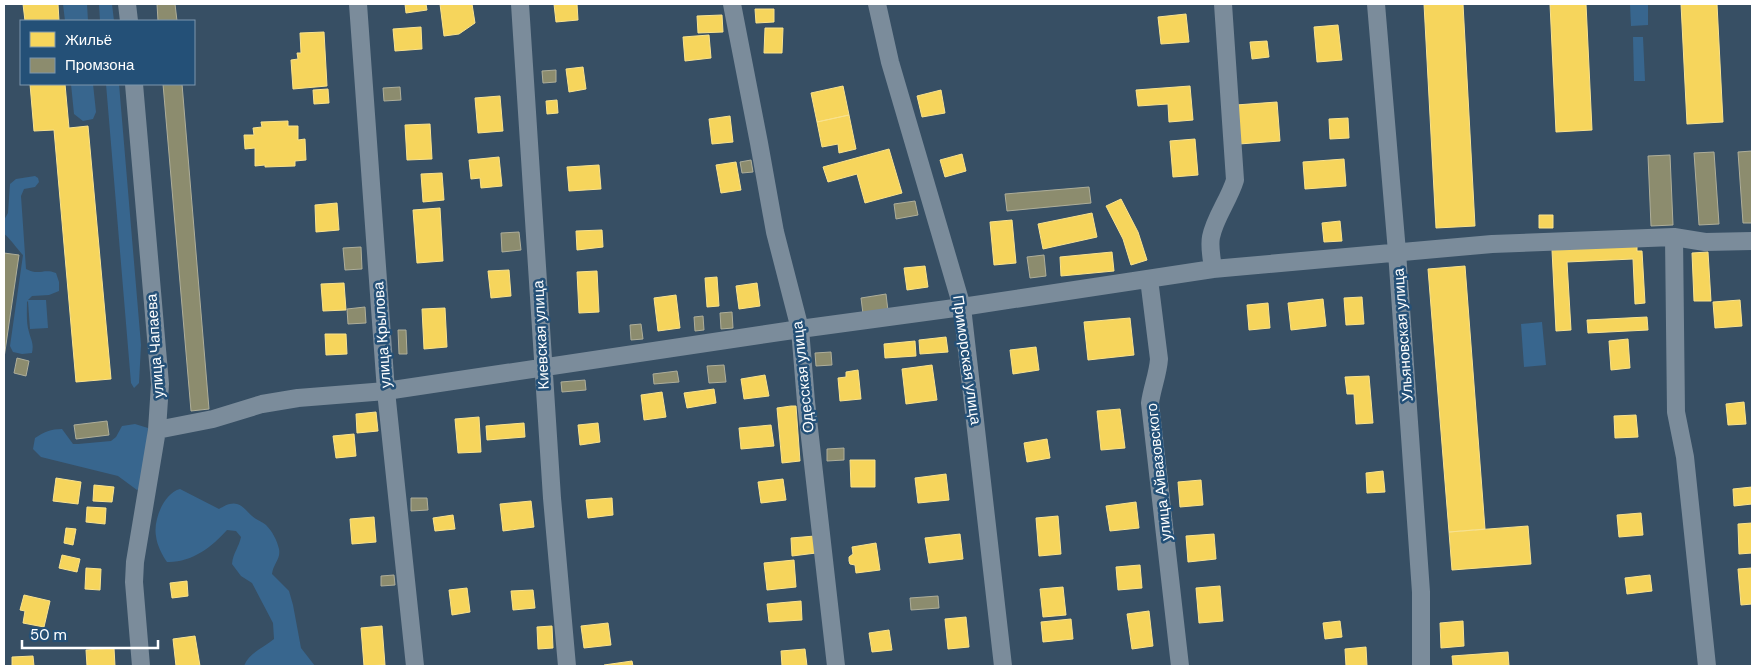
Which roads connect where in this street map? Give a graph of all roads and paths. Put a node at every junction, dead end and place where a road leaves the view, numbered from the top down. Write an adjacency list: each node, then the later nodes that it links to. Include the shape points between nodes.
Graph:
1 (127, 4): 8 (street)
2 (358, 4): 18 (street, улица Крылова)
3 (520, 4): 17 (street, Киевская улица)
4 (732, 4): 16 (street, Одесская улица, via 775,232)
5 (877, 4): 15 (street, Приморская улица, via 890,62)
6 (1223, 4): 13 (street, via 1235,180 1210,240)
7 (1376, 4): 12 (street, Ульяновская улица)
8 (129, 20)
9 (134, 85): 19 (street, улица Чапаева, via 160,384)
10 (1674, 237): 11 (street, via 1706,242); 12 (street, via 1492,244); 27 (street, via 1676,412 1685,457)
11 (1752, 241)
12 (1397, 252): 13 (street); 26 (street, Ульяновская улица, via 1422,592)
13 (1213, 269): 14 (street)
14 (1150, 279): 15 (street); 25 (street, улица Айвазовского, via 1159,359 1150,403)
15 (962, 307): 16 (street); 24 (street, Приморская улица)
16 (800, 329): 17 (street); 23 (street, Одесская улица)
17 (543, 367): 18 (street); 22 (street, Киевская улица)
18 (386, 391): 19 (street, via 262,404 213,419); 21 (street, улица Крылова)
19 (157, 430): 20 (street, улица Чапаева, via 134,582)
20 (141, 666)
21 (415, 666)
22 (567, 666)
23 (836, 666)
24 (1003, 666)
25 (1180, 666)
26 (1421, 666)
27 (1707, 666)

